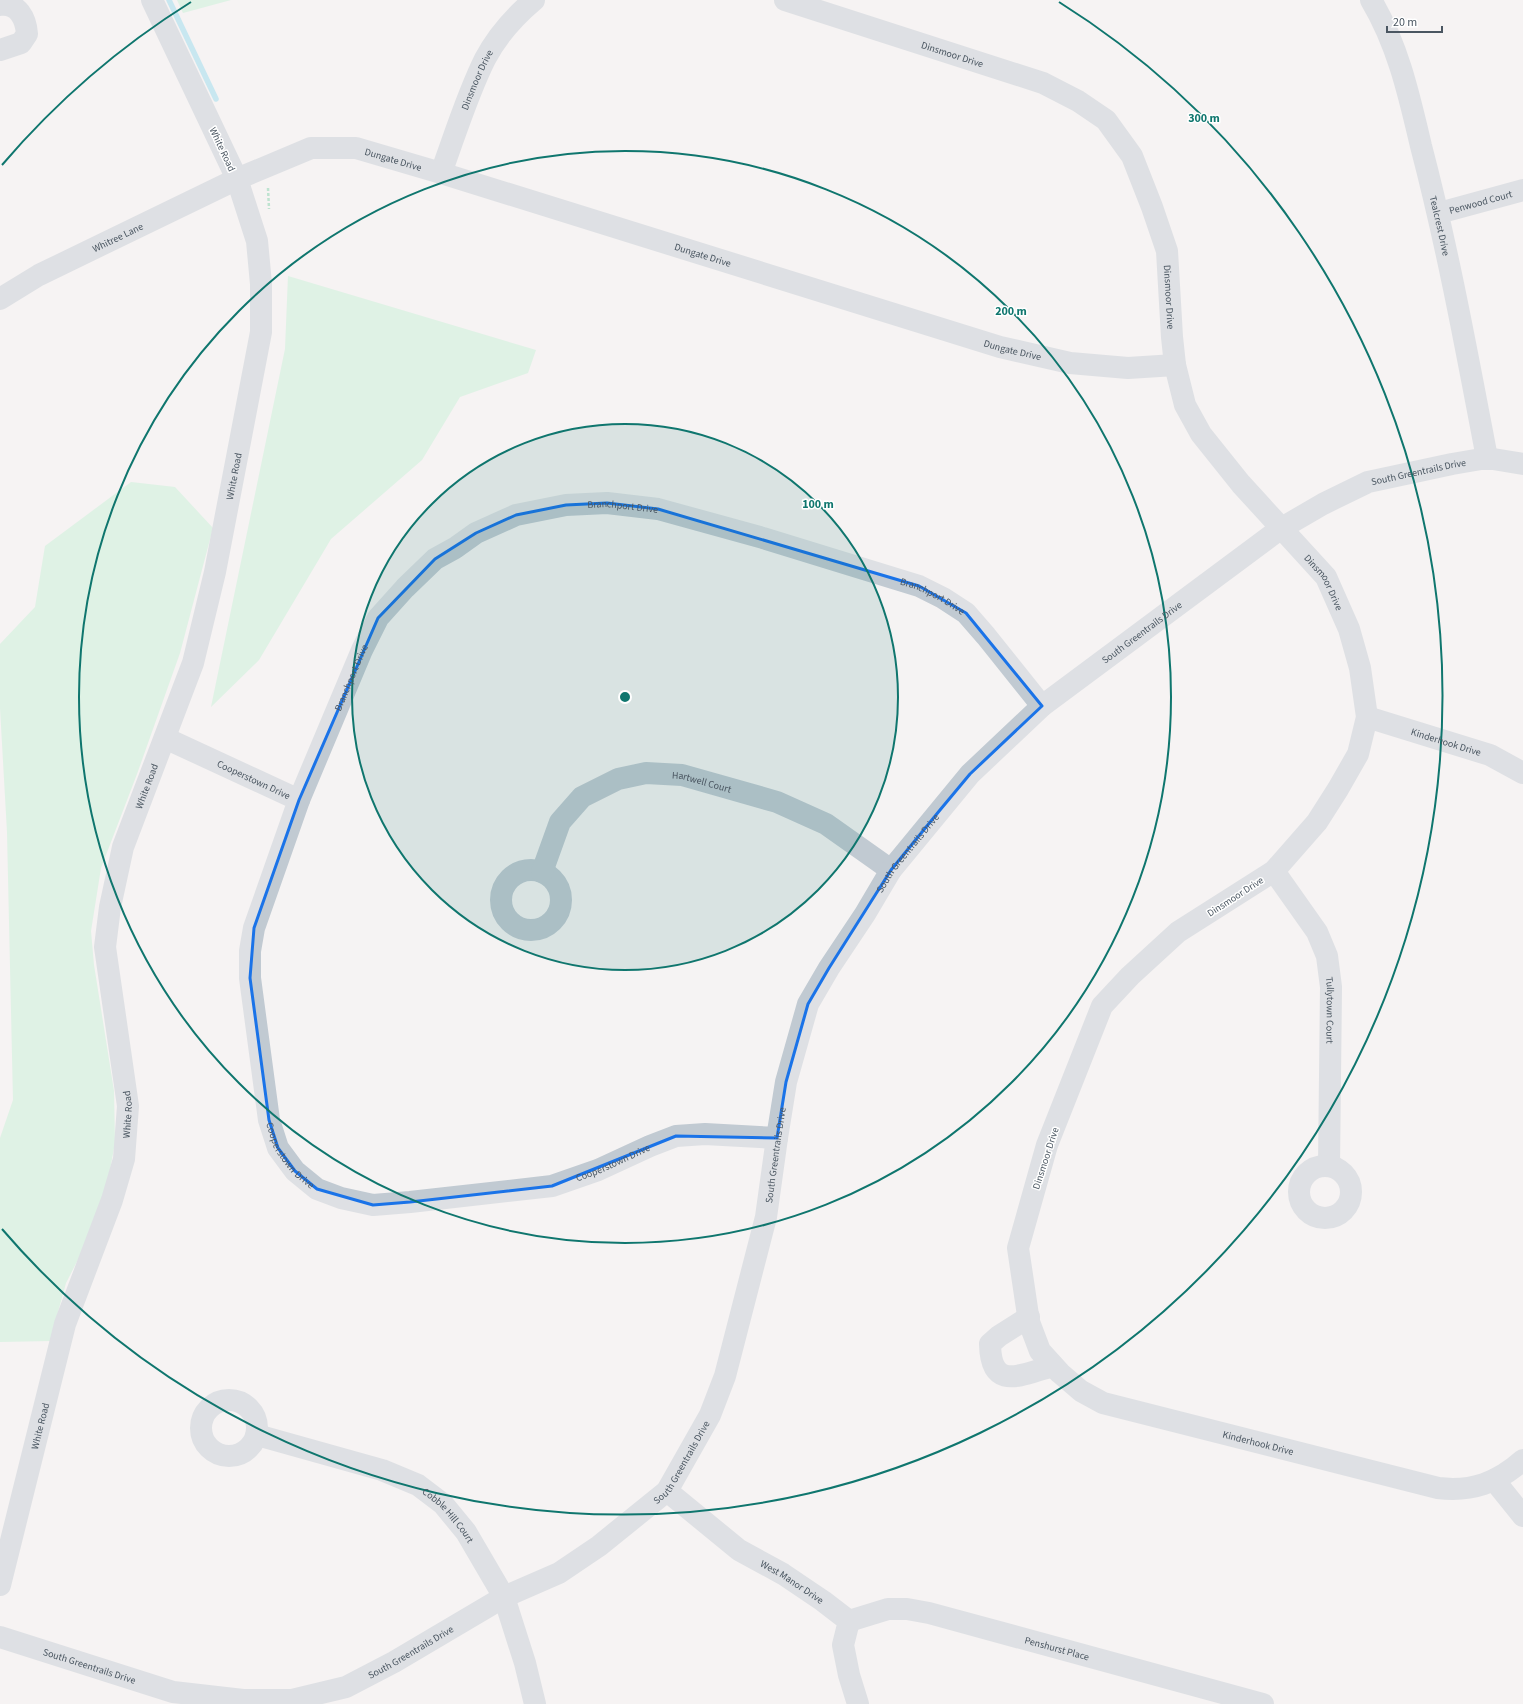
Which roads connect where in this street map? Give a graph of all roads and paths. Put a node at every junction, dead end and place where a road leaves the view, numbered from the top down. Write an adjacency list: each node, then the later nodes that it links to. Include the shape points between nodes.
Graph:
1 (152, 0): 8 (street, White Road)
2 (534, 0): 7 (street, Dinsmoor Drive, via 506,28 486,57)
3 (785, 0): 12 (street, Dinsmoor Drive, via 1043,83 1078,101 1106,120 1132,156 1167,251)
4 (1371, 0): 10 (street, Tealcrest Drive, via 1394,44)
5 (0, 5): 6 (street, via 16,8 25,20 27,34 22,43)
6 (0, 50)
7 (441, 173): 8 (street, Dungate Drive, via 356,148 311,148); 12 (street, Dungate Drive, via 1000,347 1070,363 1128,368)
8 (237, 179): 11 (street, Whitree Lane, via 39,275); 18 (street, White Road, via 257,241 262,284 260,332 215,572 193,663)
9 (1523, 190): 10 (street, Penwood Court)
10 (1438, 213): 13 (street, Tealcrest Drive)
11 (0, 299)
12 (1175, 365): 15 (street, Dinsmoor Drive, via 1185,405 1201,434)
13 (1487, 458): 14 (street, South Greentrails Drive); 15 (street, South Greentrails Drive, via 1368,482 1322,504)
14 (1523, 464)
15 (1280, 529): 16 (street, South Greentrails Drive); 17 (street, Dinsmoor Drive, via 1326,577 1350,630 1360,668)
16 (1042, 706): 20 (street, Branchport Drive, via 966,614 944,598 920,586 658,509 607,503 566,504 516,515 476,533 435,559 405,588 378,618); 21 (street, South Greentrails Drive, via 970,774)
17 (1367, 716): 19 (street, Kinderhook Drive, via 1490,755); 22 (street, Dinsmoor Drive, via 1358,754 1338,788 1317,822)
18 (165, 738): 20 (street, Cooperstown Drive); 33 (street, White Road, via 123,847 110,907 105,947 128,1106 124,1158 112,1200 65,1324)
19 (1523, 773)
20 (298, 800): 24 (street, Cooperstown Drive, via 254,928 250,951 250,978 269,1120 278,1148 295,1171 317,1189 373,1205 410,1202 552,1186 598,1170 676,1136 704,1134)
21 (891, 870): 23 (street, Hartwell Court, via 826,824 778,802 682,775 646,773 618,779 582,797 560,822); 24 (street, South Greentrails Drive, via 808,1004 786,1082)
22 (1274, 871): 25 (street, Tullytown Court, via 1317,932 1327,956 1330,987); 26 (street, Dinsmoor Drive, via 1178,932 1102,1006 1047,1145 1018,1248)
23 (542, 872)
24 (777, 1138): 31 (street, South Greentrails Drive, via 766,1217 725,1376 710,1415)
25 (1329, 1166)
26 (1029, 1317): 27 (street, Dinsmoor Drive); 27 (street, via 990,1344 992,1365 998,1373 1008,1377 1017,1376)
27 (1046, 1359): 30 (street, Kinderhook Drive, via 1081,1391 1103,1403 1438,1488 1473,1488)
28 (257, 1435): 34 (street, Cobble Hill Court, via 382,1470 418,1485 443,1504 466,1532)
29 (1523, 1460): 30 (street, Kinderhook Drive)
30 (1494, 1480): 32 (street)
31 (667, 1491): 34 (street, South Greentrails Drive, via 599,1546 559,1573); 35 (street, West Manor Drive, via 739,1550 783,1574)
32 (1523, 1516)
33 (0, 1585)
34 (504, 1597): 36 (street, South Greentrails Drive, via 394,1662 346,1687 292,1700 243,1700 173,1692); 37 (street, Cobble Hill Court)
35 (849, 1621): 38 (street, via 843,1646); 39 (street, Penshurst Place, via 888,1609 929,1613)
36 (0, 1637)
37 (535, 1704)
38 (858, 1704)
39 (1263, 1704)

